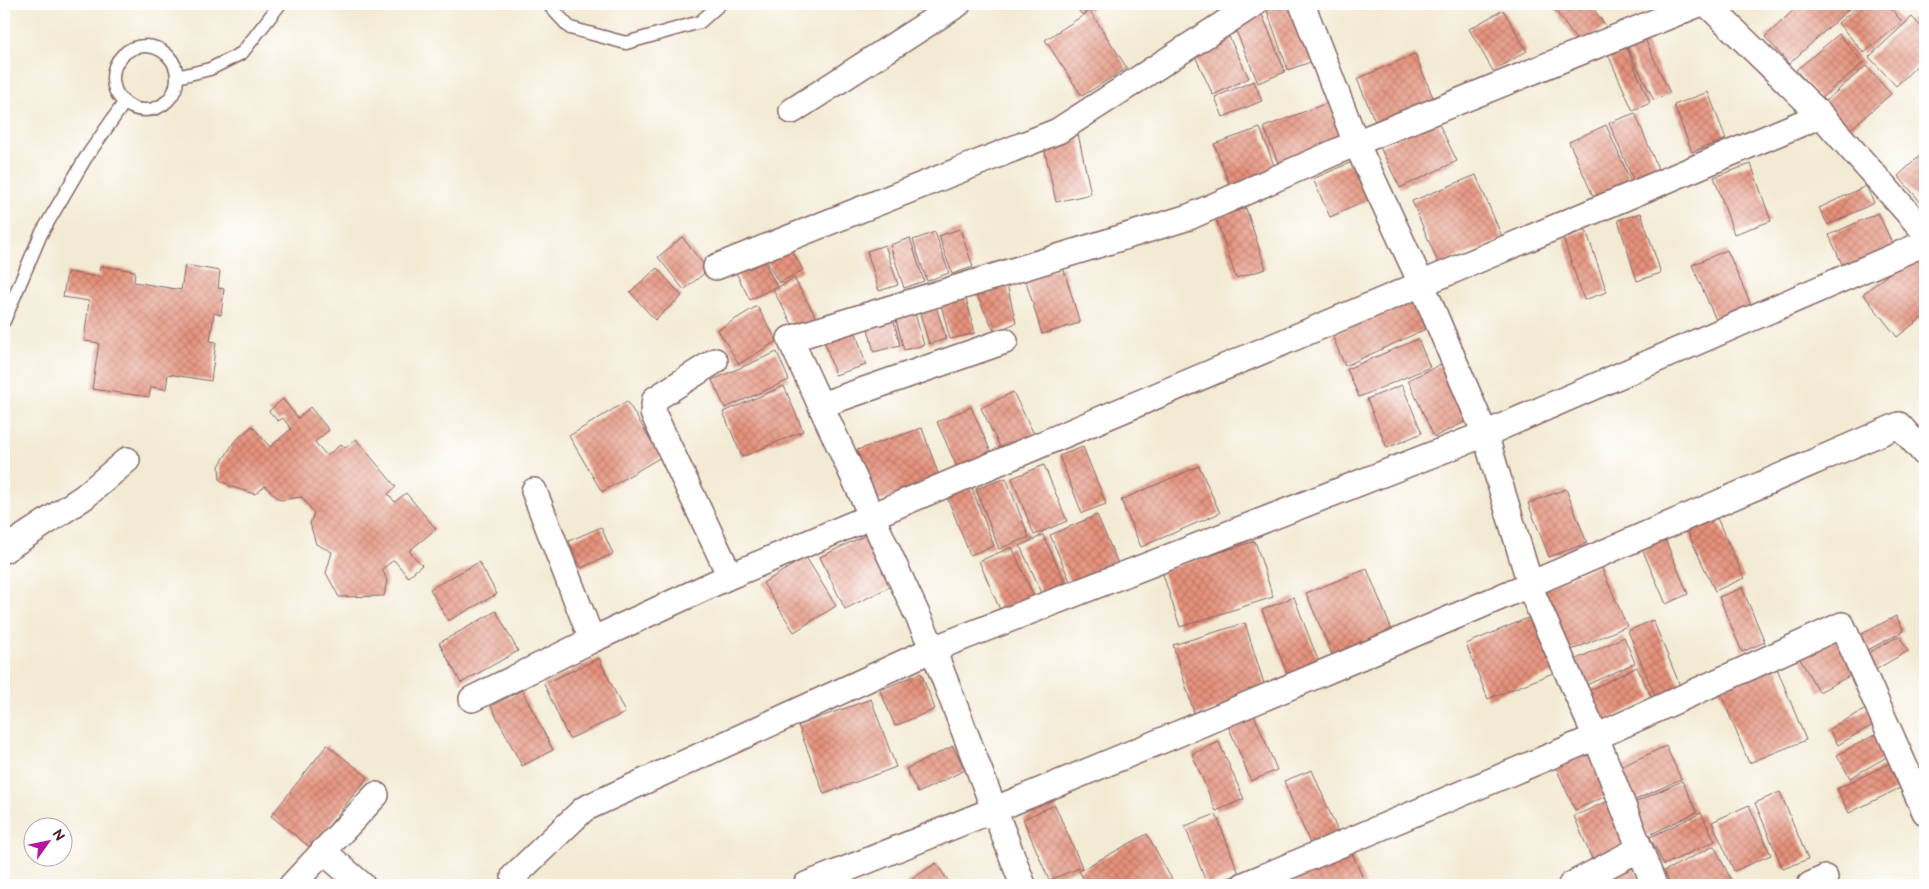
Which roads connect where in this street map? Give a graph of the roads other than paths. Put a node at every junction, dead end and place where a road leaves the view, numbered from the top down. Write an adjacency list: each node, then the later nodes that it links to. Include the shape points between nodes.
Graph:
1 (280, 4): 9 (lane, via 242,53 210,70)
2 (548, 4): 3 (lane, via 570,28 626,44 700,22)
3 (720, 4)
4 (958, 4): 11 (street)
5 (1254, 4): 16 (street, via 1058,131)
6 (1302, 4): 13 (street)
7 (1699, 4): 13 (street)
8 (1707, 4): 12 (street)
9 (177, 77): 10 (lane, via 173,95 159,107 141,110); 10 (lane, via 171,60 157,48 139,46 122,54 113,70 114,88)
10 (124, 103): 18 (lane, via 85,158 41,234)
11 (792, 111)
12 (1821, 115): 14 (street); 17 (street)
13 (1356, 143): 17 (street); 21 (street, via 1189,217 790,339)
14 (1925, 232)
15 (1925, 242): 22 (street)
16 (716, 267)
17 (1422, 285): 22 (street); 26 (street)
18 (4, 321)
19 (1005, 341): 21 (street)
20 (715, 361): 28 (street, via 655,399 653,413)
21 (822, 406): 26 (street)
22 (1485, 434): 29 (street); 31 (street)
23 (1925, 454): 29 (street, via 1899,425)
24 (127, 460): 27 (street, via 84,497)
25 (534, 491): 30 (street)
26 (873, 517): 28 (street); 31 (street)
27 (4, 550)
28 (730, 576): 30 (street)
29 (1530, 584): 33 (street); 35 (street)
30 (592, 640): 32 (street)
31 (932, 649): 35 (street); 39 (street, via 584,810)
32 (472, 699)
33 (1596, 737): 36 (street, via 1842,625); 37 (street); 40 (street)
34 (376, 795): 38 (street)
35 (995, 811): 43 (street); 44 (street)
36 (1925, 812)
37 (1640, 849): 46 (street); 47 (street)
38 (324, 851): 41 (street); 42 (street)
39 (514, 876)
40 (1284, 878): 45 (street)
41 (292, 885)
42 (362, 885)
43 (806, 885)
44 (1023, 885)
45 (1244, 885)
46 (1570, 885)
47 (1654, 885)

